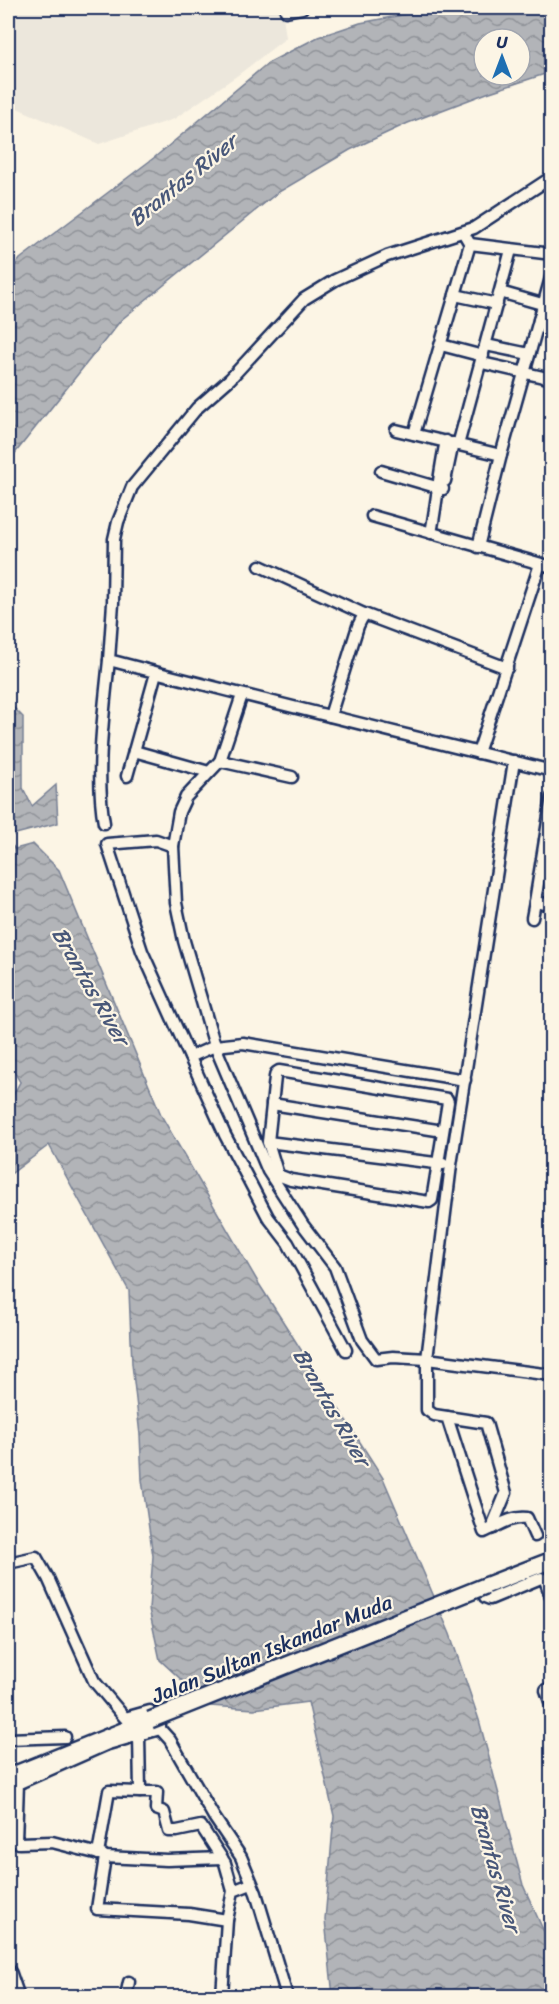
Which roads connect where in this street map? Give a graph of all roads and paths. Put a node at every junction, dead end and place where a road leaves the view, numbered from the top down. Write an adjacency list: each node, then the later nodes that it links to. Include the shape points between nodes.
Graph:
1 (302, 8): 2 (street)
2 (286, 10)
3 (552, 177): 4 (street)
4 (463, 232): 5 (street); 34 (street, via 387,256 304,299 230,379 197,408 132,487 118,522)
5 (470, 244): 6 (street); 10 (street)
6 (511, 250): 7 (street); 9 (street)
7 (552, 254)
8 (551, 277): 12 (street)
9 (500, 292): 11 (street); 12 (street)
10 (455, 295): 11 (street); 15 (street)
11 (496, 304): 16 (street)
12 (543, 304): 13 (street)
13 (539, 321): 14 (street); 17 (street)
14 (552, 324)
15 (441, 345): 18 (street); 22 (street)
16 (486, 345): 17 (street); 18 (street)
17 (529, 354): 19 (street)
18 (482, 360): 19 (street); 23 (street)
19 (524, 372): 20 (street); 24 (street)
20 (552, 379)
21 (396, 430): 22 (street)
22 (414, 434): 23 (street)
23 (452, 443): 24 (street); 26 (street)
24 (501, 455): 29 (street)
25 (381, 471): 26 (street)
26 (439, 490): 28 (street)
27 (373, 515): 28 (street)
28 (431, 531): 29 (street)
29 (478, 547): 30 (street)
30 (540, 564): 32 (street); 35 (street)
31 (260, 566): 33 (street)
32 (552, 567)
33 (364, 614): 35 (street); 38 (street)
34 (109, 660): 36 (street); 48 (street, via 101,778)
35 (507, 668): 40 (street)
36 (156, 673): 37 (street); 39 (street)
37 (242, 695): 38 (street); 41 (street)
38 (330, 716): 40 (street)
39 (134, 751): 44 (street); 45 (street)
40 (478, 753): 42 (street)
41 (220, 761): 44 (street); 46 (street)
42 (514, 761): 43 (street); 56 (street)
43 (552, 771)
44 (209, 772): 50 (street, via 183,802)
45 (127, 776)
46 (292, 777)
47 (552, 797): 49 (street)
48 (104, 823)
49 (548, 840): 51 (street)
50 (173, 846): 54 (street, via 176,903); 55 (street, via 156,840 108,844 142,951)
51 (535, 902): 52 (street); 53 (street)
52 (552, 905)
53 (532, 918)
54 (215, 1046): 55 (street); 56 (street, via 243,1043); 63 (street, via 268,1171 339,1274 362,1340 378,1360)
55 (190, 1057): 62 (street, via 268,1217 288,1243)
56 (465, 1080): 61 (street)
57 (272, 1104): 58 (street); 58 (street, via 279,1071 445,1098 448,1102); 59 (street)
58 (443, 1131): 60 (street)
59 (268, 1142): 60 (street); 60 (street, via 275,1168 283,1178 429,1202)
60 (437, 1164): 61 (street)
61 (451, 1165): 63 (street)
62 (346, 1350)
63 (427, 1359): 64 (street); 65 (street, via 428,1410)
64 (552, 1375)
65 (447, 1417): 66 (street, via 484,1532); 66 (street, via 486,1423 506,1493)
66 (494, 1528): 67 (street, via 524,1517)
67 (535, 1536)
68 (552, 1560): 70 (highway, Jalan Sultan Iskandar Muda)
69 (8, 1563): 74 (street, via 36,1557 94,1681 125,1718 153,1711 160,1720)
70 (485, 1592): 71 (street, via 490,1599 541,1578); 74 (highway, Jalan Sultan Iskandar Muda, bridge)
71 (552, 1599)
72 (552, 1689): 73 (street, via 546,1690)
73 (552, 1707)
74 (155, 1724): 75 (street); 78 (highway, Jalan Sultan Iskandar Muda); 82 (street, via 170,1740 241,1857)
75 (139, 1734): 78 (street); 79 (street)
76 (65, 1737): 77 (street)
77 (8, 1738)
78 (11, 1782): 80 (street, via 16,1841 52,1842)
79 (140, 1792): 80 (street, via 109,1791); 81 (street, via 156,1792 156,1809 164,1812 169,1831 201,1826)
80 (103, 1855): 81 (street, via 167,1860); 84 (street, via 97,1909)
81 (222, 1858): 83 (street)
82 (252, 1884): 83 (street); 90 (street)
83 (233, 1892): 84 (street)
84 (227, 1920): 89 (street)
85 (8, 1973): 87 (highway)
86 (129, 1982): 88 (street)
87 (16, 1996)
88 (126, 1996)
89 (222, 1996)
90 (287, 1996)

